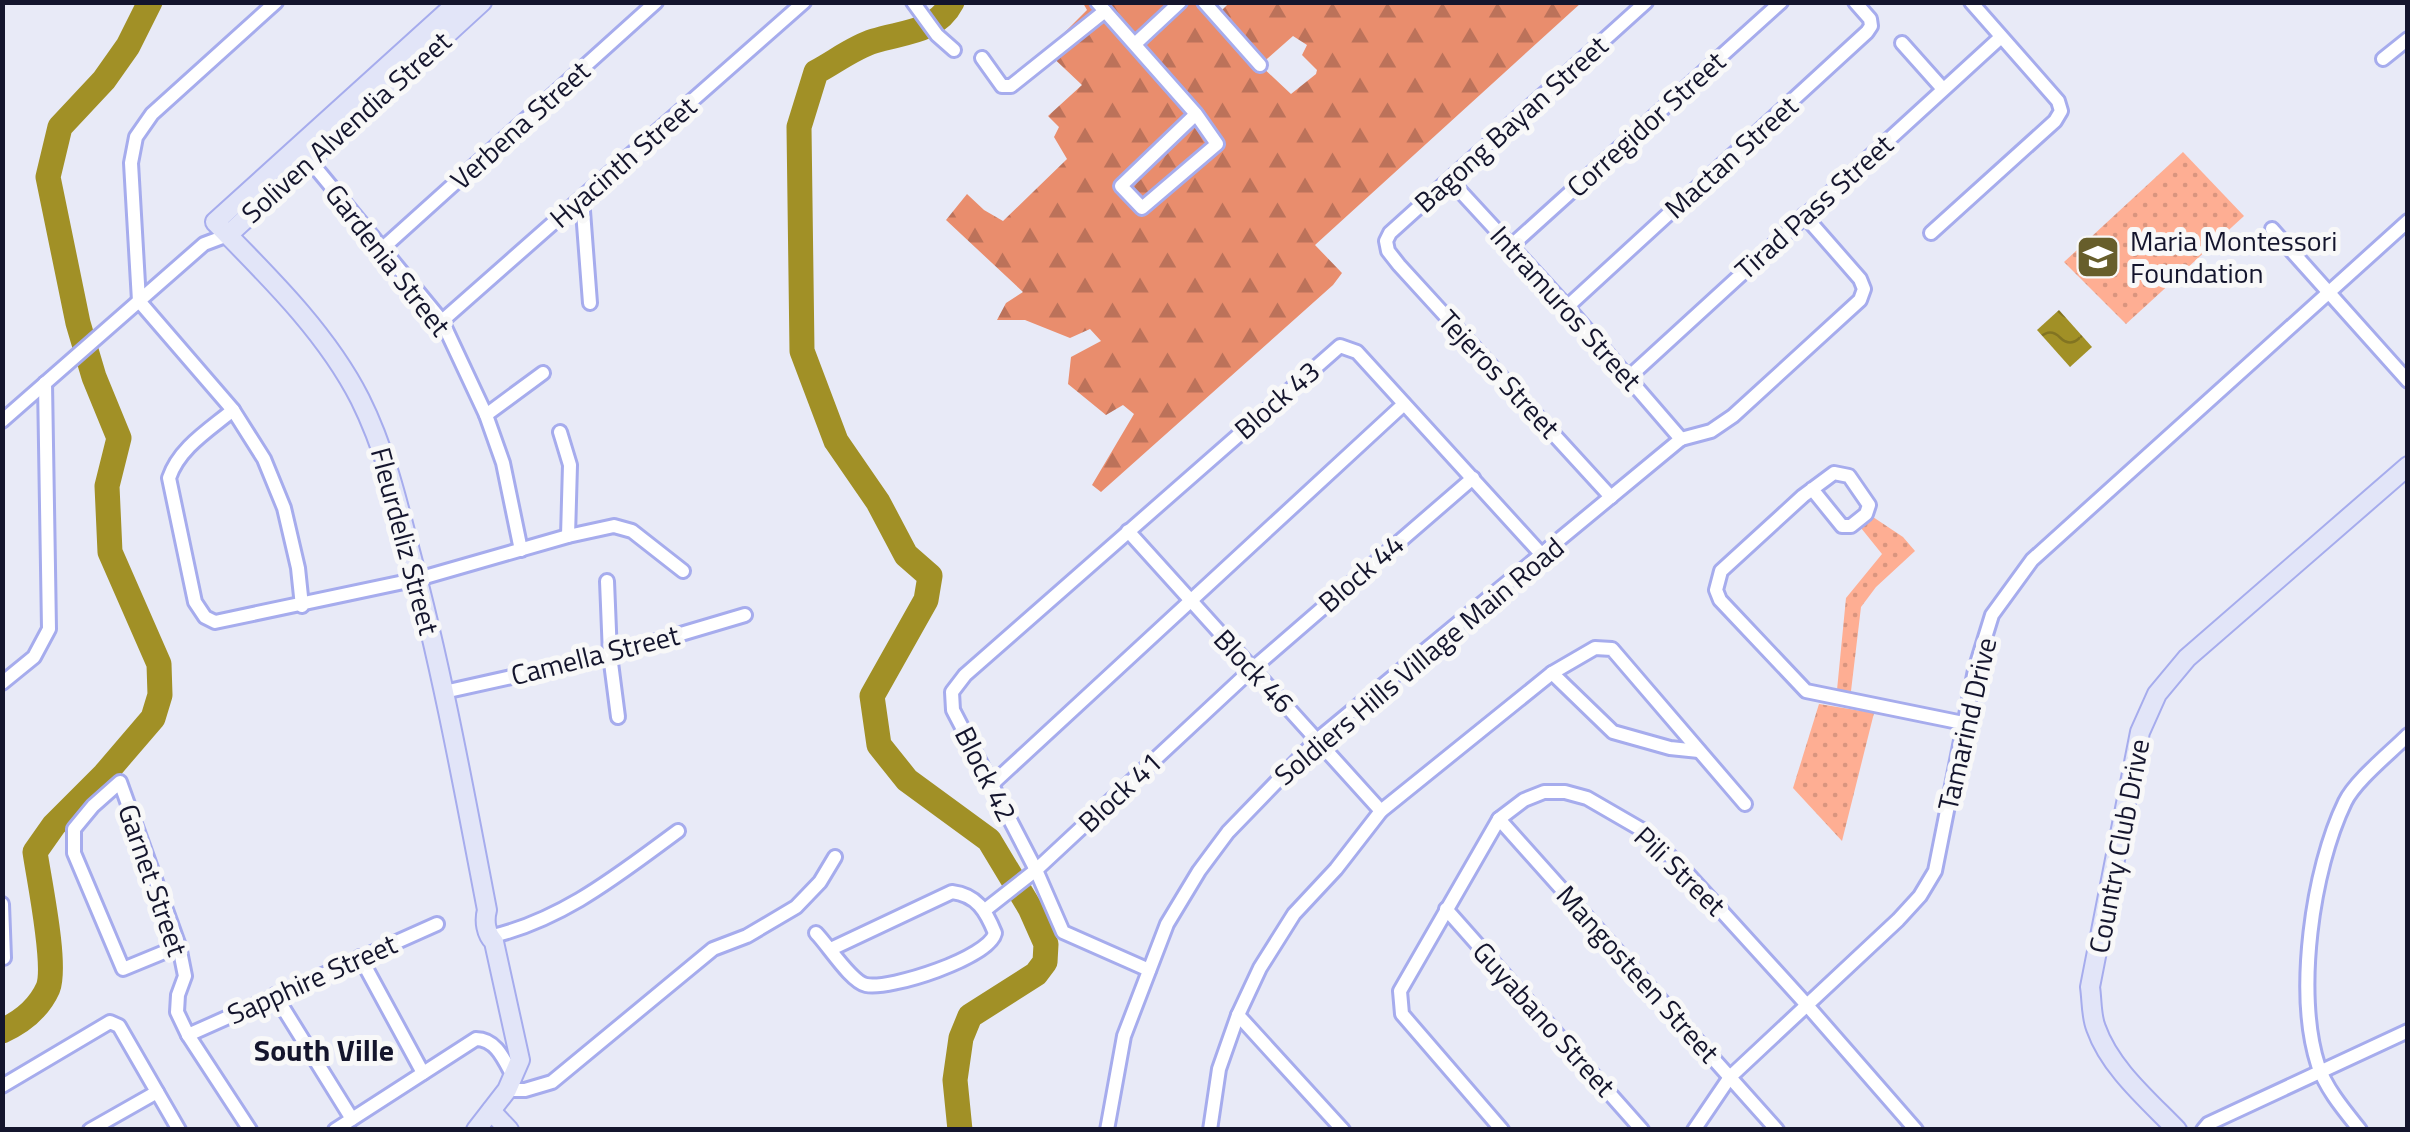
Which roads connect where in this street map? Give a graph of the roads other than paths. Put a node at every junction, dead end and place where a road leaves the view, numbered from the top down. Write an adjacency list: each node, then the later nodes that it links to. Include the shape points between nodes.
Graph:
1 (276, 2): 36 (street, via 152,114 136,137 131,163)
2 (458, 2): 24 (street, Soliven Alvendia Street)
3 (482, 2): 24 (street, Soliven Alvendia Street)
4 (656, 2): 33 (street, Verbena Street)
5 (804, 2): 26 (street, Hyacinth Street)
6 (913, 2): 18 (street)
7 (1180, 2): 17 (street)
8 (1204, 2): 21 (street)
9 (1646, 2): 25 (street, Bagong Bayan Street)
10 (1782, 2): 32 (street, Corregidor Street)
11 (1854, 2): 38 (street, Mactan Street, via 1870,19 1867,32)
12 (1970, 2): 14 (street)
13 (1102, 7): 17 (street); 19 (street, via 1007,88)
14 (2001, 38): 22 (street, Tirad Pass Street); 31 (street, via 2061,111)
15 (2408, 38): 20 (street)
16 (1902, 43): 22 (street)
17 (1135, 44): 23 (street)
18 (954, 50)
19 (982, 58)
20 (2383, 59)
21 (1260, 65)
22 (1943, 89): 27 (street, Tirad Pass Street)
23 (1196, 114): 23 (street, via 1121,186 1142,208 1217,144)
24 (304, 154): 29 (street, Soliven Alvendia Street); 33 (street, Gardenia Street)
25 (1450, 180): 32 (street, Intramuros Street); 34 (street, Bagong Bayan Street, via 1390,233)
26 (582, 198): 37 (street); 39 (street, Hyacinth Street)
27 (1804, 215): 41 (street, Tirad Pass Street); 49 (street, Soldiers Hills Village Main Road, via 1860,279 1860,300 1733,416)
28 (2408, 221): 35 (street, Tamarind Drive)
29 (222, 228): 36 (street, Soliven Alvendia Street); 59 (street, Fleurdeliz Street, via 319,338 359,398 392,482)
30 (2272, 228): 35 (street)
31 (1931, 234)
32 (1512, 246): 38 (street, Intramuros Street)
33 (384, 247): 39 (street, Gardenia Street)
34 (1388, 251): 53 (street, Tejeros Street)
35 (2329, 290): 42 (street); 70 (street, Tamarind Drive, via 2032,560 1992,615)
36 (139, 302): 43 (street, Soliven Alvendia Street); 45 (street)
37 (590, 303)
38 (1567, 306): 41 (street, Intramuros Street)
39 (442, 321): 46 (street, Gardenia Street)
40 (542, 374): 46 (street)
41 (1628, 377): 49 (street, Intramuros Street)
42 (2408, 381)
43 (45, 384): 47 (street, Soliven Alvendia Street); 67 (street, via 49,628 34,657)
44 (1404, 404): 51 (street, Block 43); 54 (street, Block 43, via 1357,352 1340,346); 61 (street)
45 (233, 410): 62 (street, via 274,481); 62 (street, via 183,453 170,478 195,602 206,617 225,622)
46 (486, 415): 56 (street, Gardenia Street, via 504,463)
47 (2, 422)
48 (560, 432): 55 (street, via 570,465)
49 (1681, 439): 53 (street, Soldiers Hills Village Main Road)
50 (2408, 466): 120 (street, Country Club Drive, via 2187,658 2157,694 2140,732 2090,987 2095,1027 2108,1052)
51 (1473, 478): 57 (street, Block 43); 65 (street, Block 44)
52 (1812, 489): 52 (street, via 1844,473 1869,505 1866,514 1842,526); 70 (street, via 1721,571 1720,600 1806,691)
53 (1611, 497): 57 (street, Soldiers Hills Village Main Road)
54 (1128, 531): 61 (street, Block 46); 74 (street, Block 42, via 952,692 953,710)
55 (568, 536): 56 (street); 58 (street, via 626,528)
56 (521, 550): 59 (street)
57 (1544, 556): 71 (street, Soldiers Hills Village Main Road)
58 (683, 571)
59 (418, 580): 62 (street); 68 (street, Fleurdeliz Street)
60 (606, 581): 64 (street)
61 (1190, 602): 65 (street, Block 46); 74 (street)
62 (302, 606)
63 (746, 615): 64 (street, Camella Street)
64 (610, 656): 68 (street, Camella Street); 69 (street)
65 (1251, 670): 71 (street, Block 46); 80 (street, Block 41)
66 (1552, 673): 73 (street, via 1613,732); 73 (street, via 1607,646); 76 (street)
67 (2, 683)
68 (444, 692): 87 (street, Fleurdeliz Street)
69 (618, 717)
70 (1962, 722): 94 (street, Tamarind Drive, via 1935,871 1898,920)
71 (1318, 739): 76 (street, Block 46); 92 (street, Soldiers Hills Village Main Road, via 1198,870)
72 (2405, 742): 98 (street, via 2346,800 2317,895 2307,958 2308,1027)
73 (1699, 751): 75 (street)
74 (991, 785): 80 (street, Block 42)
75 (1745, 804)
76 (1381, 811): 95 (street, via 1294,914)
77 (1499, 820): 82 (street, Pili Street); 94 (street, Pili Street, via 1544,792 1576,795 1611,810 1686,872); 100 (street, Mangosteen Street)
78 (678, 832): 87 (street, via 566,909)
79 (834, 857): 101 (street, via 796,907 713,949 552,1082 532,1089)
80 (1036, 870): 83 (street, Block 41); 92 (street, Block 42, via 1063,932)
81 (2, 904): 85 (street)
82 (1446, 909): 115 (street, Pili Street, via 1400,991 1402,1014); 116 (street, Guyabano Street)
83 (986, 910): 89 (street, via 952,892); 89 (street, via 993,940 936,971 862,984)
84 (437, 924): 90 (street, Sapphire Street)
85 (3, 933): 91 (street)
86 (816, 933): 89 (street)
87 (493, 938): 101 (street, Fleurdeliz Street, via 520,1050)
88 (179, 946): 88 (street, Garnet Street, via 120,782 74,829 74,853 123,969); 97 (street, Garnet Street, via 185,976 178,1012)
89 (830, 949)
90 (360, 957): 93 (street, Sapphire Street); 99 (street)
91 (4, 958)
92 (1149, 970): 113 (street, Soldiers Hills Village Main Road, via 1124,1036)
93 (275, 995): 97 (street, Sapphire Street); 105 (street)
94 (1806, 1004): 100 (street, Tamarind Drive); 119 (street, Pili Street)
95 (1238, 1015): 106 (street, via 1219,1069); 114 (street)
96 (2408, 1031): 98 (street)
97 (188, 1035): 109 (street)
98 (2319, 1070): 121 (street); 122 (street)
99 (423, 1073): 101 (street, via 482,1038 494,1046); 105 (street)
100 (1730, 1077): 117 (street, Tamarind Drive); 118 (street, Mangosteen Street)
101 (511, 1084): 104 (street)
102 (2, 1086): 103 (street, via 110,1022 119,1026)
103 (156, 1092): 107 (street); 108 (street)
104 (492, 1111): 111 (street); 112 (street)
105 (352, 1119): 110 (street)
106 (1211, 1128)
107 (90, 1130)
108 (179, 1130)
109 (250, 1130)
110 (334, 1130)
111 (476, 1130)
112 (508, 1130)
113 (1107, 1130)
114 (1344, 1130)
115 (1502, 1130)
116 (1642, 1130)
117 (1694, 1130)
118 (1776, 1130)
119 (1916, 1130)
120 (2177, 1130)
121 (2203, 1130)
122 (2360, 1130)

